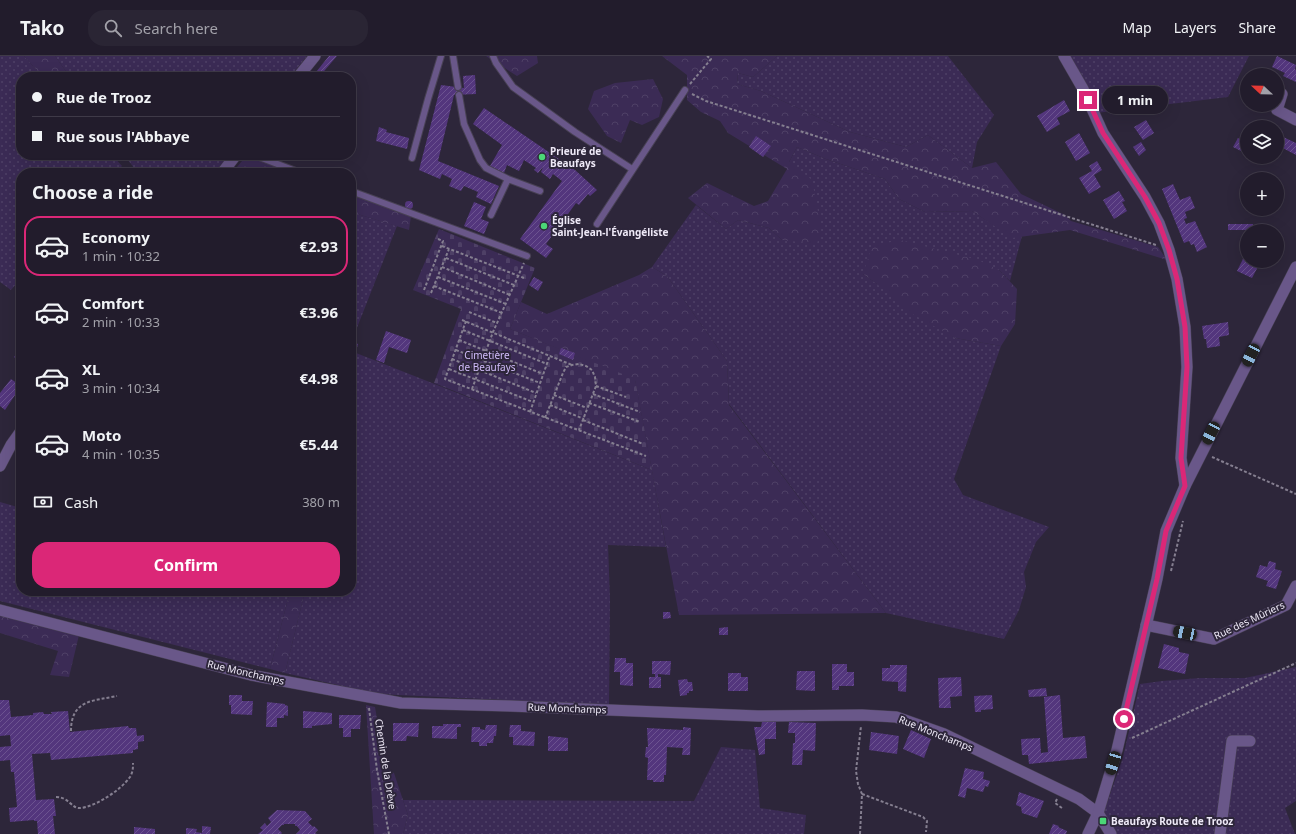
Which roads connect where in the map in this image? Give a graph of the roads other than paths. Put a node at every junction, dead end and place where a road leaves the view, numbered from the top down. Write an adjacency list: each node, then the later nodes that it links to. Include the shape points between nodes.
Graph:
1 (314, 56): 6 (street)
2 (441, 56): 12 (lane)
3 (453, 56): 7 (lane)
4 (494, 56): 17 (lane, via 513,87)
5 (1064, 56): 27 (street, via 1083,89 1103,133 1145,197 1159,223 1169,250 1185,327 1187,367 1181,458)
6 (302, 72)
7 (458, 87)
8 (685, 90): 17 (lane)
9 (458, 95): 18 (lane, via 464,124 480,160 486,168)
10 (1281, 112): 11 (street)
11 (1296, 120)
12 (412, 158)
13 (232, 160): 15 (street)
14 (267, 160): 16 (lane)
15 (226, 168)
16 (288, 168)
17 (632, 169): 22 (lane)
18 (508, 179): 19 (lane); 21 (lane)
19 (540, 191)
20 (356, 194): 23 (lane)
21 (491, 215)
22 (597, 224)
23 (527, 256)
24 (1296, 267): 27 (street)
25 (16, 438): 26 (street)
26 (0, 466)
27 (1185, 486): 30 (street, via 1166,531)
28 (1296, 586): 30 (street, Rue des Mûriers, via 1286,605 1214,639)
29 (0, 610): 32 (street, Rue Monchamps, via 250,674 401,703 758,716 896,717 944,734 1079,799)
30 (1146, 625): 32 (street, via 1119,744)
31 (1250, 741): 35 (street, via 1232,741)
32 (1098, 813): 33 (street); 34 (street, Rue Monchamps)
33 (1088, 834)
34 (1111, 834)
35 (1220, 834)

